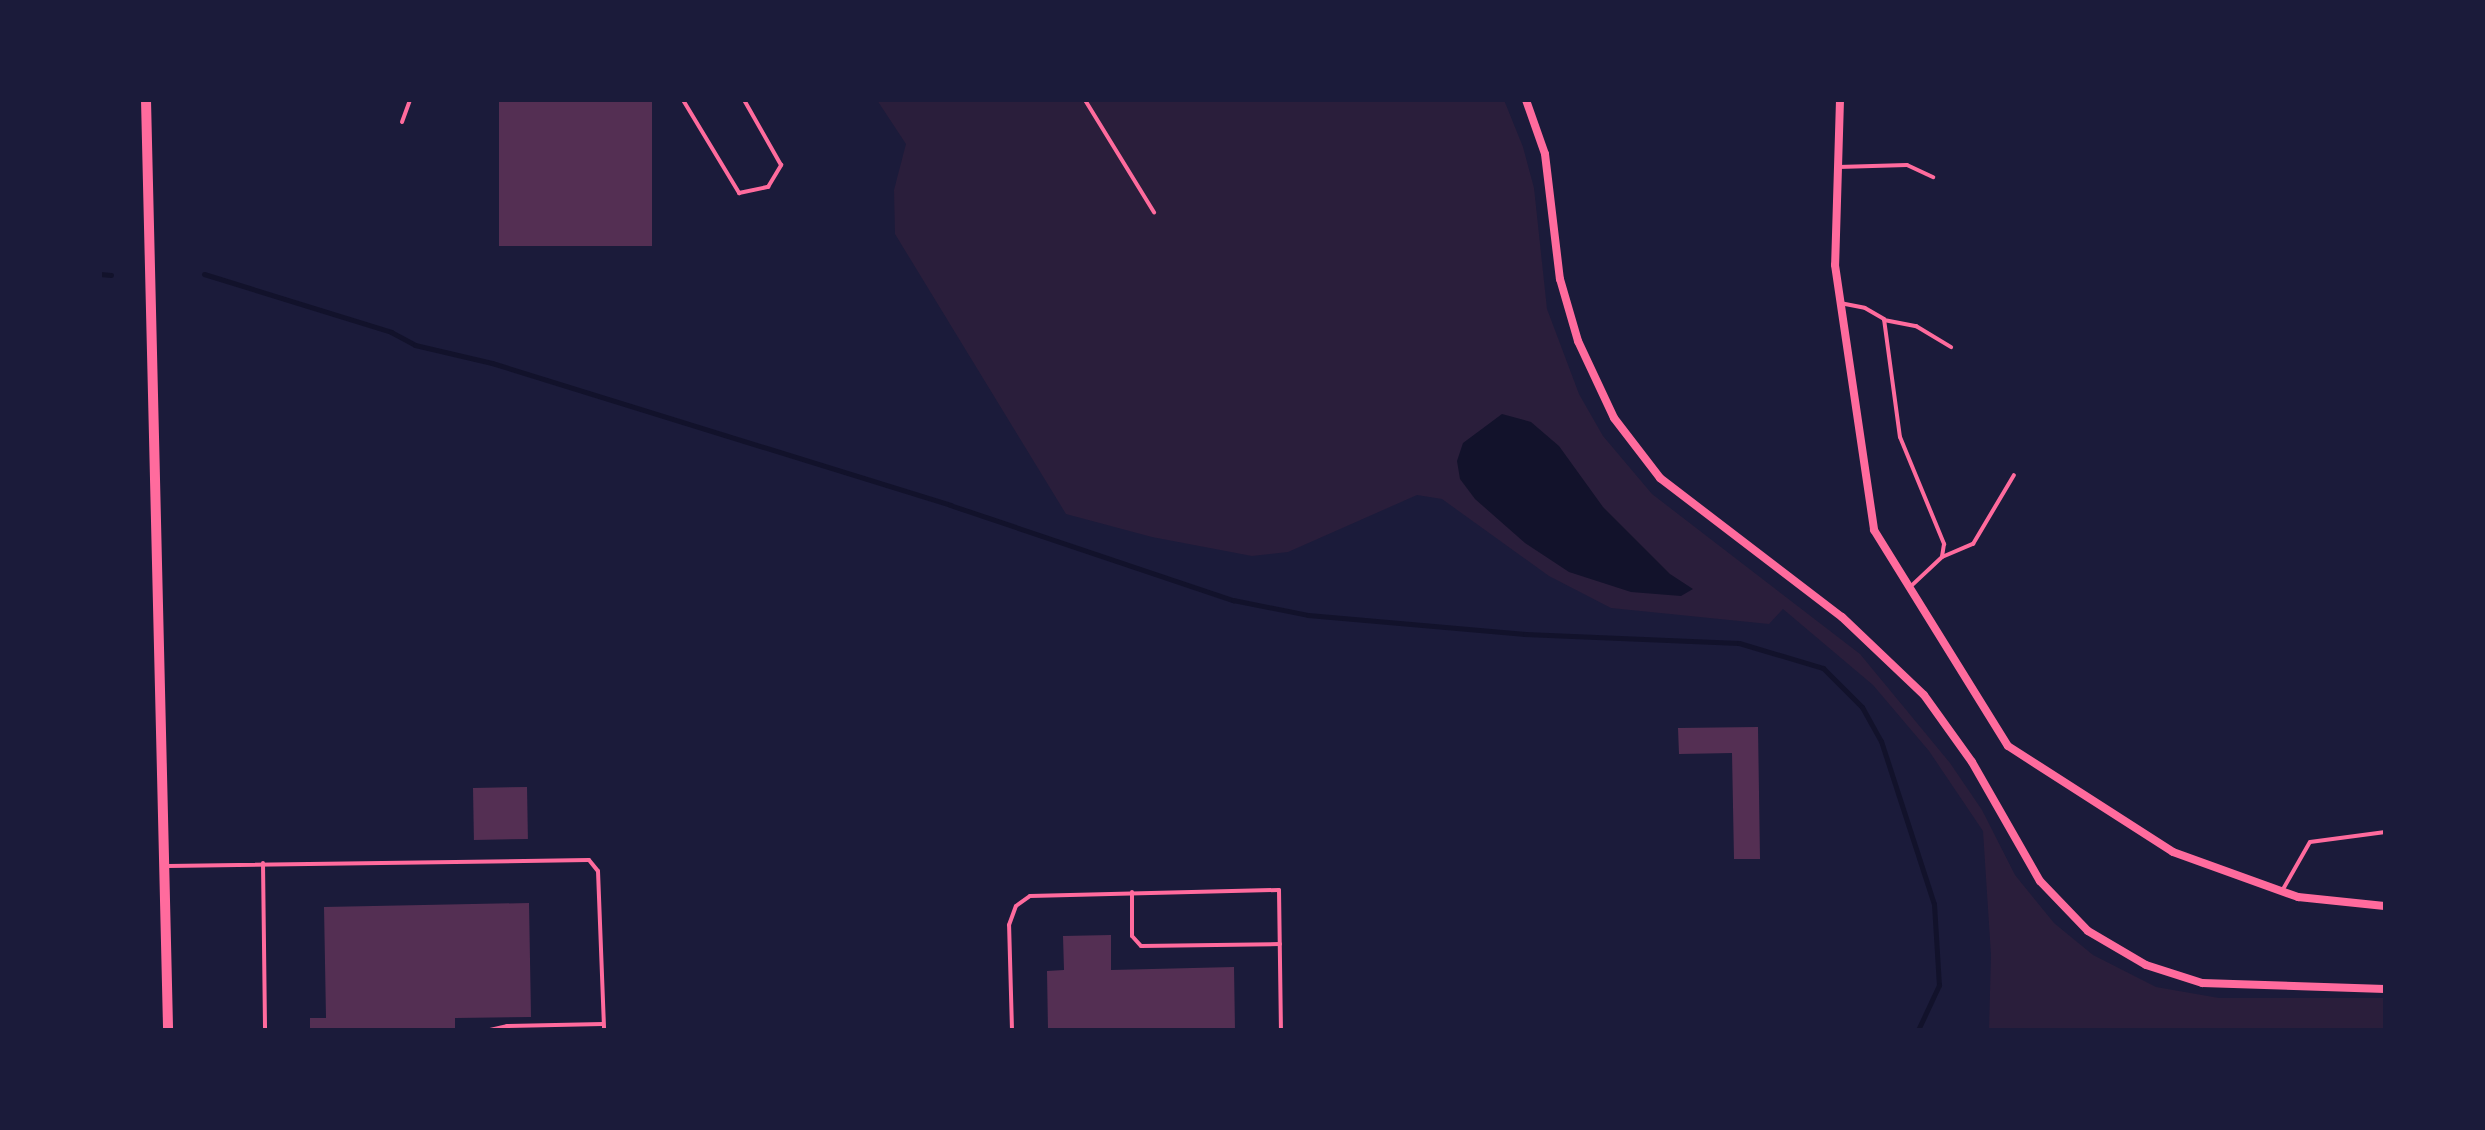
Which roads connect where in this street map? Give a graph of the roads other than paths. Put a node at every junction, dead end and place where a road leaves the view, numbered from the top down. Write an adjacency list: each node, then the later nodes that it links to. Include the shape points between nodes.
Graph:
1 (146, 100): 16 (street)
2 (683, 100): 3 (lane, via 739,193 768,187 781,164)
3 (744, 100)
4 (1526, 100): 21 (street, via 1546,154 1560,279 1578,341 1614,418 1660,478 1842,617 1924,695 1972,762 2040,881 2088,931 2146,965 2202,984)
5 (1840, 100): 6 (street)
6 (1838, 167): 7 (lane, via 1907,166); 8 (street, via 1834,265)
7 (1932, 177)
8 (1840, 303): 9 (lane); 13 (street, via 1874,530)
9 (1884, 320): 10 (lane, via 1916,326); 12 (lane, via 1900,438 1944,544)
10 (1952, 347)
11 (2014, 476): 12 (lane, via 1973,544)
12 (1942, 557): 13 (lane)
13 (1910, 587): 17 (street, via 2008,746 2173,852)
14 (2385, 832): 17 (lane, via 2310,842)
15 (263, 864): 16 (lane); 22 (lane, via 589,860 598,871); 24 (lane)
16 (164, 866): 23 (street)
17 (2282, 891): 19 (street)
18 (1132, 892): 20 (lane, via 1136,944); 20 (lane, via 1279,890); 26 (lane, via 1056,892 1016,906 1009,925)
19 (2385, 906)
20 (1280, 944): 27 (lane)
21 (2385, 989)
22 (604, 1027): 25 (lane)
23 (168, 1030)
24 (265, 1030)
25 (490, 1030)
26 (1012, 1030)
27 (1281, 1030)

